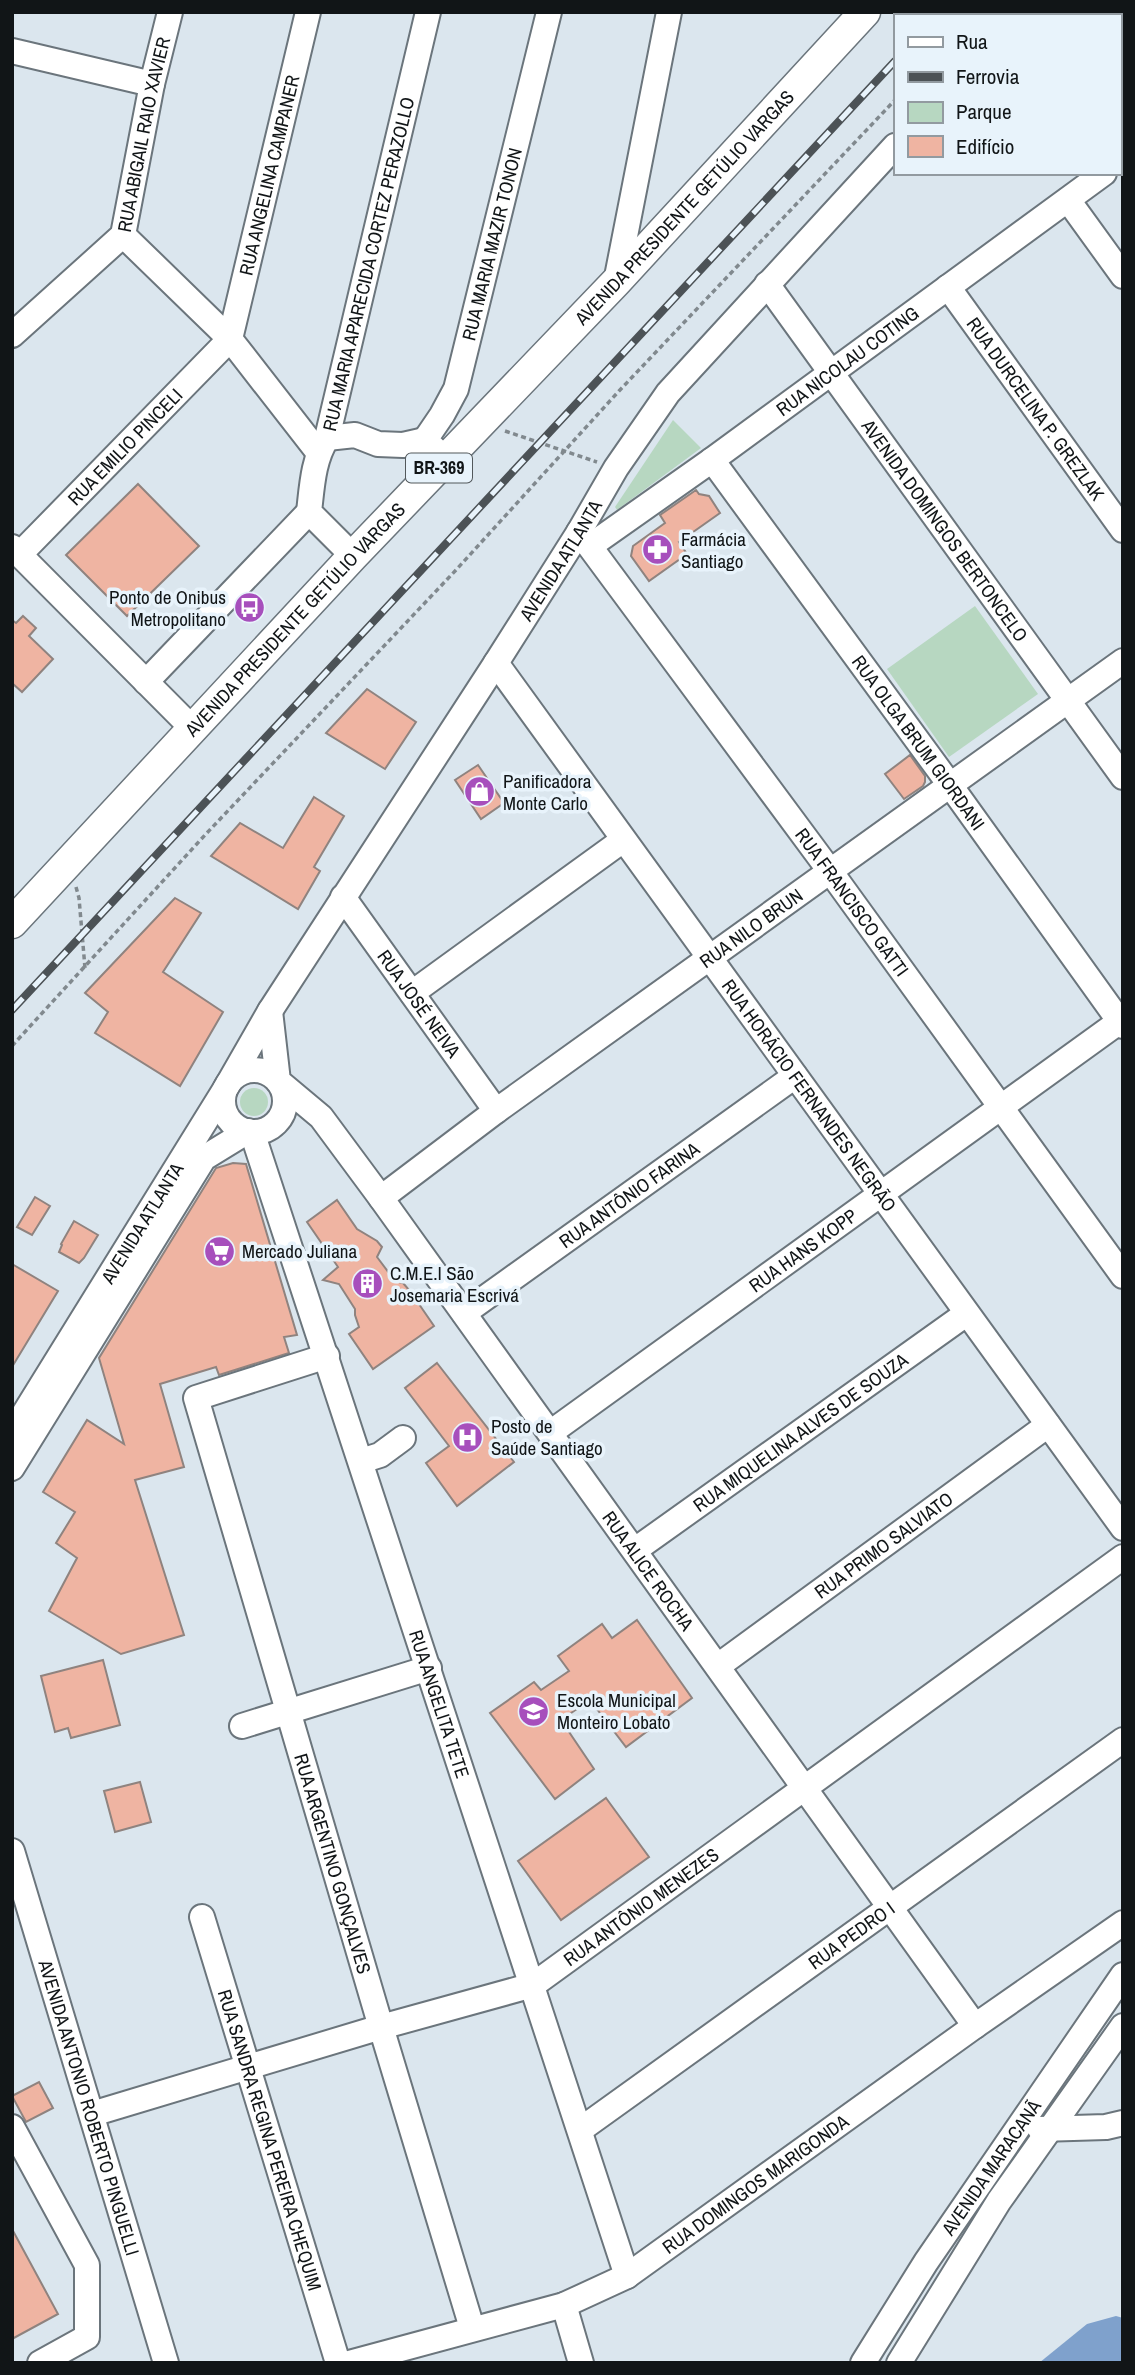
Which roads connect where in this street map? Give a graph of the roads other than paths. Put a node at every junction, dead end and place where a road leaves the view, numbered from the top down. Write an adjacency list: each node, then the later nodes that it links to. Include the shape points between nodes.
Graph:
1 (170, 12): 8 (street, RUA ABIGAIL RAIO XAVIER)
2 (308, 12): 18 (street, RUA ANGELINA CAMPANER)
3 (428, 12): 20 (street, RUA MARIA APARECIDA CORTEZ PERAZOLLO)
4 (549, 12): 21 (street, RUA MARIA MAZIR TONON, via 456,389 442,415)
5 (669, 12): 14 (street)
6 (865, 12): 14 (main road, AVENIDA PRESIDENTE GETÚLIO VARGAS / BR-369)
7 (12, 51): 8 (street)
8 (152, 84): 12 (street, RUA ABIGAIL RAIO XAVIER)
9 (894, 147): 15 (street, AVENIDA ATLANTA)
10 (1101, 175): 11 (street, RUA NICOLAU COTING)
11 (1068, 200): 13 (street); 16 (street, RUA NICOLAU COTING)
12 (122, 235): 17 (street, RUA ABIGAIL RAIO XAVIER); 18 (street)
13 (1123, 276)
14 (616, 282): 21 (main road, AVENIDA PRESIDENTE GETÚLIO VARGAS / BR-369, via 481,422)
15 (767, 284): 19 (street, AVENIDA DOMINGOS BERTONCELO); 25 (street, AVENIDA ATLANTA, via 668,393 616,468)
16 (948, 287): 19 (street, RUA NICOLAU COTING); 24 (street, RUA DURCELINA P. GREZLAK)
17 (12, 335)
18 (230, 339): 20 (street); 26 (street, RUA EMILIO PINCELI)
19 (831, 373): 22 (street, RUA NICOLAU COTING); 31 (street, AVENIDA DOMINGOS BERTONCELO)
20 (322, 445): 21 (street, via 355,435 378,444); 23 (street, RUA MARIA APARECIDA CORTEZ PERAZOLLO)
21 (436, 450): 27 (main road, AVENIDA PRESIDENTE GETÚLIO VARGAS / BR-369)
22 (712, 460): 25 (street, RUA NICOLAU COTING); 34 (street, RUA OLGA BRUM GIORDANI)
23 (309, 512): 27 (street); 30 (street)
24 (1123, 530)
25 (585, 539): 29 (street, AVENIDA ATLANTA); 36 (street, RUA FRANCISCO GATTI)
26 (16, 551): 30 (street)
27 (353, 556): 32 (main road, AVENIDA PRESIDENTE GETÚLIO VARGAS / BR-369)
28 (1123, 661): 31 (street, RUA NILO BRUN)
29 (496, 663): 35 (street, RUA HORÁCIO FERNANDES NEGRÃO); 37 (street, AVENIDA ATLANTA)
30 (146, 682): 32 (street)
31 (1067, 701): 33 (street, AVENIDA DOMINGOS BERTONCELO); 34 (street, RUA NILO BRUN)
32 (193, 729): 38 (main road, AVENIDA PRESIDENTE GETÚLIO VARGAS / BR-369)
33 (1123, 777)
34 (950, 785): 36 (street, RUA NILO BRUN); 42 (street, RUA OLGA BRUM GIORDANI)
35 (623, 841): 39 (street, RUA HORÁCIO FERNANDES NEGRÃO); 40 (street)
36 (830, 871): 39 (street, RUA NILO BRUN); 46 (street, RUA FRANCISCO GATTI)
37 (343, 897): 40 (street, RUA JOSÉ NEIVA); 41 (street, AVENIDA ATLANTA)
38 (12, 923)
39 (709, 959): 43 (street, RUA HORÁCIO FERNANDES NEGRÃO); 48 (street, RUA NILO BRUN)
40 (412, 993): 48 (street, RUA JOSÉ NEIVA)
41 (270, 1011): 44 (street); 45 (street, AVENIDA ATLANTA)
42 (1122, 1022): 46 (street, RUA HANS KOPP)
43 (795, 1076): 51 (street, RUA HORÁCIO FERNANDES NEGRÃO); 54 (street, RUA ANTÔNIO FARINA)
44 (278, 1081): 45 (street, via 251,1070); 47 (street); 49 (street, RUA ALICE ROCHA)
45 (227, 1086): 50 (street, via 226,1114); 57 (street, AVENIDA ATLANTA)
46 (1001, 1107): 51 (street, RUA HANS KOPP); 53 (street, RUA FRANCISCO GATTI)
47 (284, 1111): 49 (street); 50 (street, via 272,1126)
48 (496, 1111): 52 (street, RUA NILO BRUN)
49 (321, 1117): 52 (street, RUA ALICE ROCHA)
50 (250, 1131): 56 (street, RUA ANGELITA TETE); 57 (street, AVENIDA ATLANTA, via 204,1158)
51 (882, 1194): 55 (street, RUA HORÁCIO FERNANDES NEGRÃO); 60 (street, RUA HANS KOPP)
52 (381, 1198): 54 (street, RUA ALICE ROCHA)
53 (1123, 1276)
54 (464, 1313): 60 (street, RUA ALICE ROCHA)
55 (966, 1314): 58 (street, RUA HORÁCIO FERNANDES NEGRÃO); 65 (street, RUA MIQUELINA ALVES DE SOUZA)
56 (327, 1356): 62 (street, RUA ANGELITA TETE); 69 (street, RUA ARGENTINO GONÇALVES, via 196,1398)
57 (45, 1396): 59 (street, AVENIDA ATLANTA); 63 (street, AVENIDA ATLANTA)
58 (1048, 1425): 64 (street, RUA HORÁCIO FERNANDES NEGRÃO); 67 (street, RUA PRIMO SALVIATO)
59 (12, 1433)
60 (550, 1433): 65 (street, RUA ALICE ROCHA)
61 (403, 1438): 62 (street, via 380,1455)
62 (361, 1461): 68 (street, RUA ANGELITA TETE)
63 (12, 1468)
64 (1123, 1528)
65 (635, 1550): 67 (street, RUA ALICE ROCHA)
66 (1123, 1557): 72 (street, RUA ANTÔNIO MENEZES)
67 (718, 1666): 72 (street, RUA ALICE ROCHA)
68 (429, 1668): 69 (street); 78 (street, RUA ANGELITA TETE)
69 (289, 1711): 70 (street); 81 (street, RUA ARGENTINO GONÇALVES)
70 (242, 1726)
71 (1123, 1740): 74 (street, RUA PEDRO I)
72 (805, 1787): 74 (street, RUA ALICE ROCHA); 78 (street, RUA ANTÔNIO MENEZES)
73 (12, 1852): 83 (street, AVENIDA ANTONIO ROBERTO PINGUELLI)
74 (890, 1907): 79 (street, RUA ALICE ROCHA); 87 (street, RUA PEDRO I)
75 (202, 1917): 82 (street, RUA SANDRA REGINA PEREIRA CHEQUIM)
76 (1123, 1923): 79 (street, RUA DOMINGOS MARIGONDA)
77 (1123, 1975): 86 (street, AVENIDA MARACANÃ)
78 (533, 1985): 81 (street, RUA ANTÔNIO MENEZES); 87 (street, RUA ANGELITA TETE)
79 (975, 2026): 89 (street, RUA DOMINGOS MARIGONDA)
80 (1123, 2026): 88 (street, AVENIDA MARACANÃ)
81 (381, 2027): 82 (street, RUA ANTÔNIO MENEZES); 91 (street, RUA ARGENTINO GONÇALVES)
82 (248, 2066): 83 (street, RUA ANTÔNIO MENEZES); 95 (street, RUA SANDRA REGINA PEREIRA CHEQUIM)
83 (92, 2114): 94 (street, AVENIDA ANTONIO ROBERTO PINGUELLI)
84 (1123, 2123): 88 (street)
85 (12, 2127): 93 (street, via 87,2265 87,2337)
86 (1019, 2128): 88 (street); 98 (street, AVENIDA MARACANÃ)
87 (580, 2130): 89 (street, RUA ANGELITA TETE)
88 (1051, 2130): 99 (street, AVENIDA MARACANÃ, via 999,2201)
89 (627, 2276): 90 (street, RUA DOMINGOS MARIGONDA)
90 (564, 2305): 91 (street, RUA DOMINGOS MARIGONDA); 97 (street)
91 (472, 2328): 92 (street, RUA DOMINGOS MARIGONDA)
92 (421, 2353): 96 (street, RUA DOMINGOS MARIGONDA)
93 (40, 2363)
94 (166, 2363)
95 (338, 2363)
96 (349, 2363)
97 (581, 2363)
98 (863, 2363)
99 (899, 2363)

